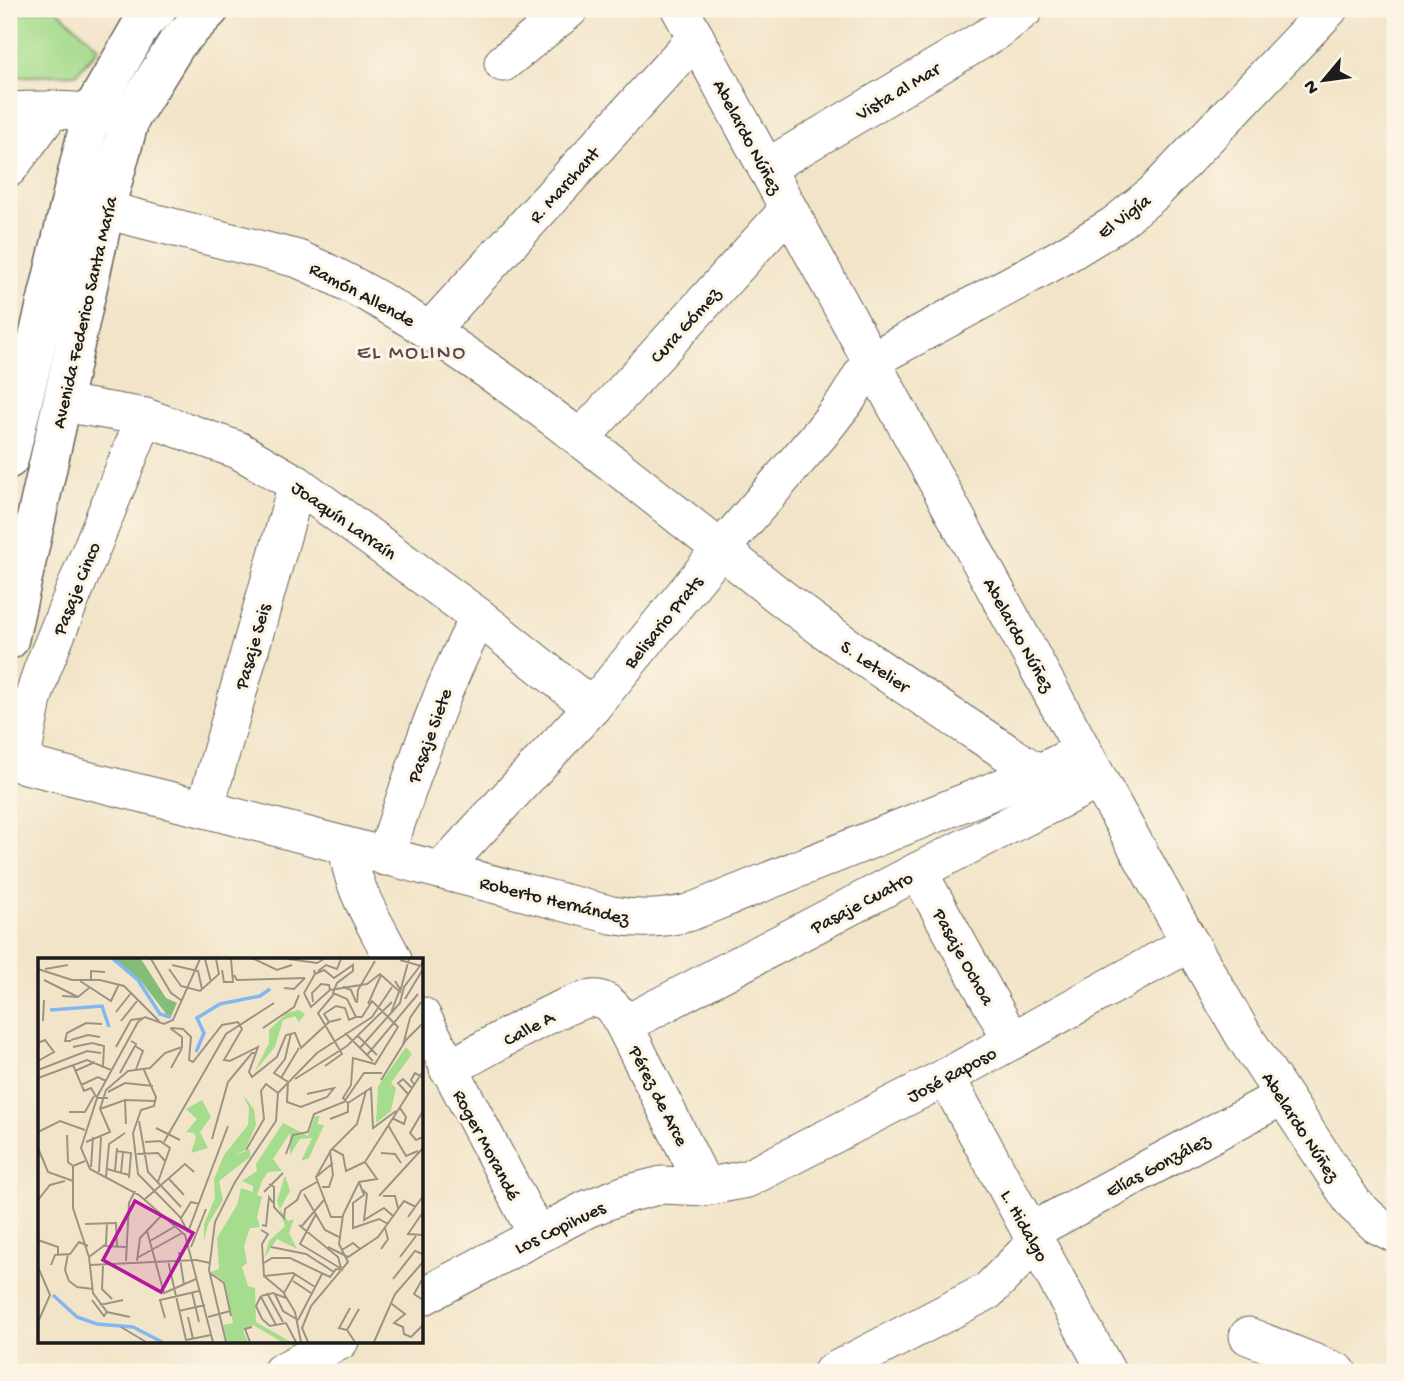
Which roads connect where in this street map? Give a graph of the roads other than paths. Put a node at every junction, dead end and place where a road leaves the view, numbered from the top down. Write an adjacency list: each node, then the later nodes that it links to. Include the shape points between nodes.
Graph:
1 (157, 9): 10 (main road, Avenida Federico Santa María, via 143,22)
2 (210, 9): 11 (main road, Avenida Federico Santa María, via 177,43)
3 (570, 9): 7 (street)
4 (1025, 9): 13 (street, Vista al Mar, via 997,31)
5 (1329, 9): 17 (street, El Vigía, via 1154,193 1114,225)
6 (688, 23): 13 (street, Abelardo Núñez); 16 (street, R. Marchant)
7 (503, 63)
8 (52, 109): 9 (street); 10 (street); 12 (street)
9 (9, 111)
10 (92, 111): 11 (street); 21 (main road, Avenida Federico Santa María)
11 (130, 119): 14 (main road, Avenida Federico Santa María)
12 (9, 168)
13 (766, 168): 15 (street, Abelardo Núñez)
14 (105, 210): 16 (street, Ramón Allende, via 298,259); 18 (main road, Avenida Federico Santa María)
15 (788, 210): 17 (street, Abelardo Núñez); 20 (street, Cura Gómez)
16 (431, 329): 20 (street, Ramón Allende)
17 (870, 361): 23 (street, Belisario Prats, via 820,434); 28 (street, Abelardo Núñez)
18 (62, 403): 19 (street, Joaquín Larraín); 25 (main road, Avenida Federico Santa María)
19 (145, 417): 22 (street, Joaquín Larraín, via 238,450); 27 (street, Pasaje Cinco, via 42,670)
20 (580, 438): 23 (street, Ramón Allende)
21 (9, 459)
22 (297, 484): 24 (street, Joaquín Larraín); 30 (street, Pasaje Seis)
23 (721, 549): 26 (street, Belisario Prats); 29 (street, S. Letelier, via 827,632)
24 (479, 617): 26 (street, Joaquín Larraín); 32 (street, Pasaje Siete, via 436,706)
25 (9, 639)
26 (592, 707): 33 (street, Belisario Prats)
27 (15, 762): 30 (street, Roberto Hernández)
28 (1091, 766): 29 (street, Roberto Hernández); 34 (street, Pasaje Cuatro); 35 (street, Abelardo Núñez)
29 (1038, 773): 33 (street, Roberto Hernández, via 688,913 661,919 612,915)
30 (205, 809): 31 (street, Roberto Hernández)
31 (348, 847): 32 (street, Roberto Hernández); 36 (street, via 355,882)
32 (385, 856): 33 (street, Roberto Hernández)
33 (442, 870)
34 (918, 871): 37 (street, Pasaje Cuatro); 39 (street, Pasaje Ochoa)
35 (1190, 943): 39 (street, José Raposo); 42 (street, Abelardo Núñez)
36 (393, 958)
37 (618, 1015): 40 (street, Calle A, via 600,999 589,999 567,1006); 43 (street, Pérez de Arce)
38 (424, 1020): 40 (street, Roger Morandé)
39 (1012, 1041): 41 (street, José Raposo)
40 (448, 1069): 45 (street, Roger Morandé)
41 (946, 1077): 43 (street, José Raposo, via 747,1179); 46 (street, L. Hidalgo)
42 (1283, 1096): 44 (street, Abelardo Núñez, via 1354,1204); 46 (street, Elías González)
43 (705, 1187): 45 (street, Los Copihues, via 663,1185 626,1194)
44 (1395, 1234)
45 (537, 1235): 47 (street, Los Copihues)
46 (1033, 1237): 50 (street, Elías González, via 988,1291); 53 (street, L. Hidalgo)
47 (424, 1296)
48 (1248, 1336): 54 (street)
49 (338, 1342): 51 (street)
50 (888, 1359): 52 (street, Elías González)
51 (281, 1372)
52 (832, 1372)
53 (1107, 1372)
54 (1338, 1372)

